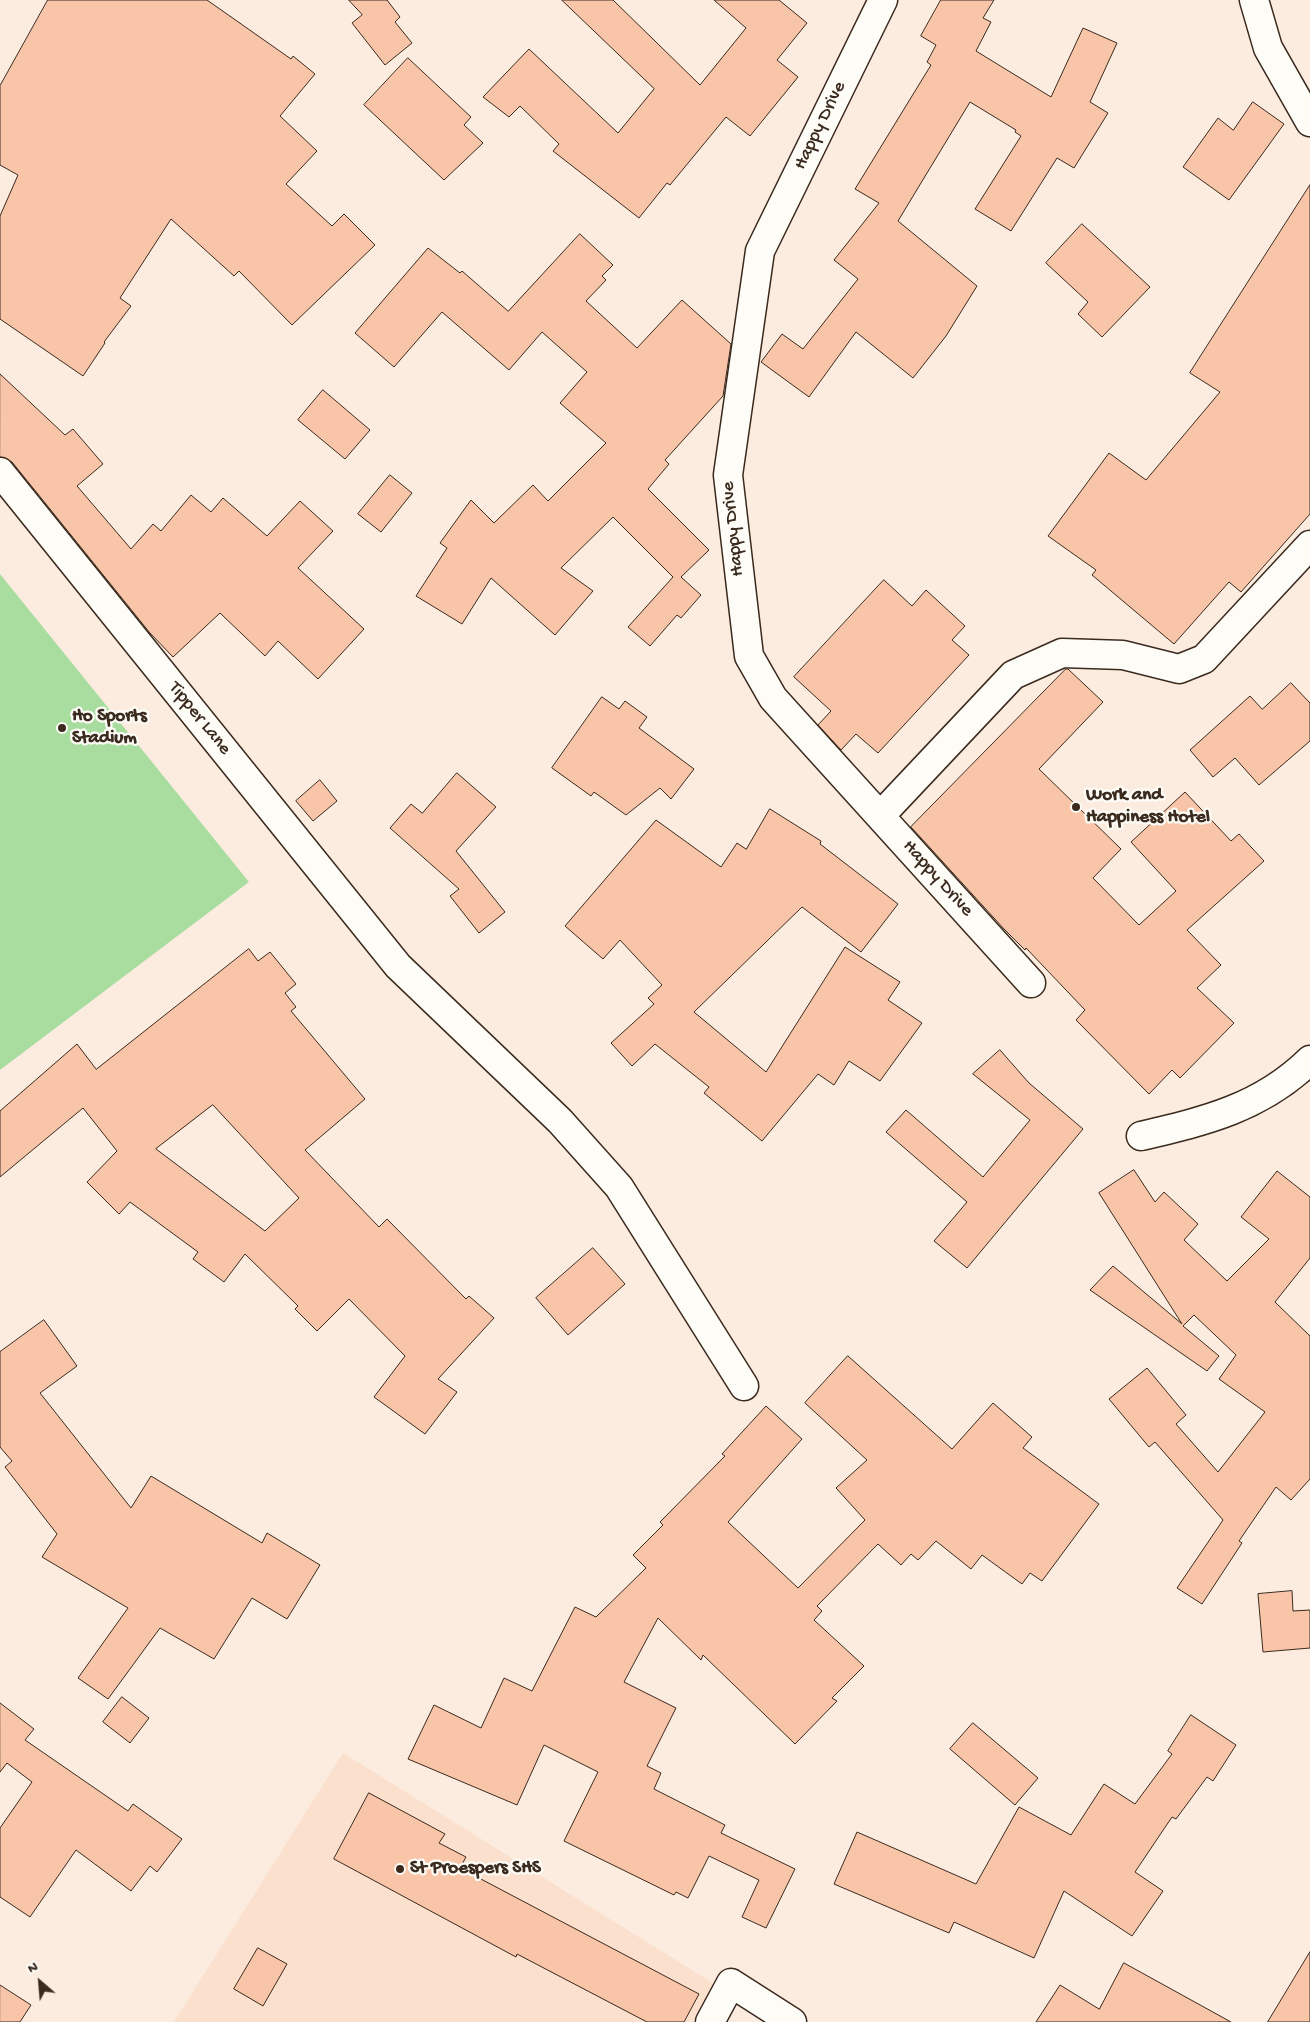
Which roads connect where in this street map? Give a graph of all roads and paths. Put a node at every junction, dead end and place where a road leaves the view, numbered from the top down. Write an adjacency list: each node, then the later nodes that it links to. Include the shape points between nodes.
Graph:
1 (883, 0): 6 (street, Happy Drive, via 760,251 728,475 749,656 773,698)
2 (1254, 0): 3 (street, via 1268,48)
3 (1310, 122)
4 (0, 472): 10 (street, Tipper Lane, via 398,966 560,1121 619,1187)
5 (1310, 545): 6 (street, via 1204,659 1179,669 1123,655 1062,653 1013,674)
6 (880, 816): 7 (street, Happy Drive)
7 (1031, 983)
8 (1310, 1060): 9 (street, via 1293,1077 1263,1097 1211,1119)
9 (1141, 1136)
10 (744, 1386)
11 (710, 2022): 12 (street, via 731,1983)
12 (792, 2022)

